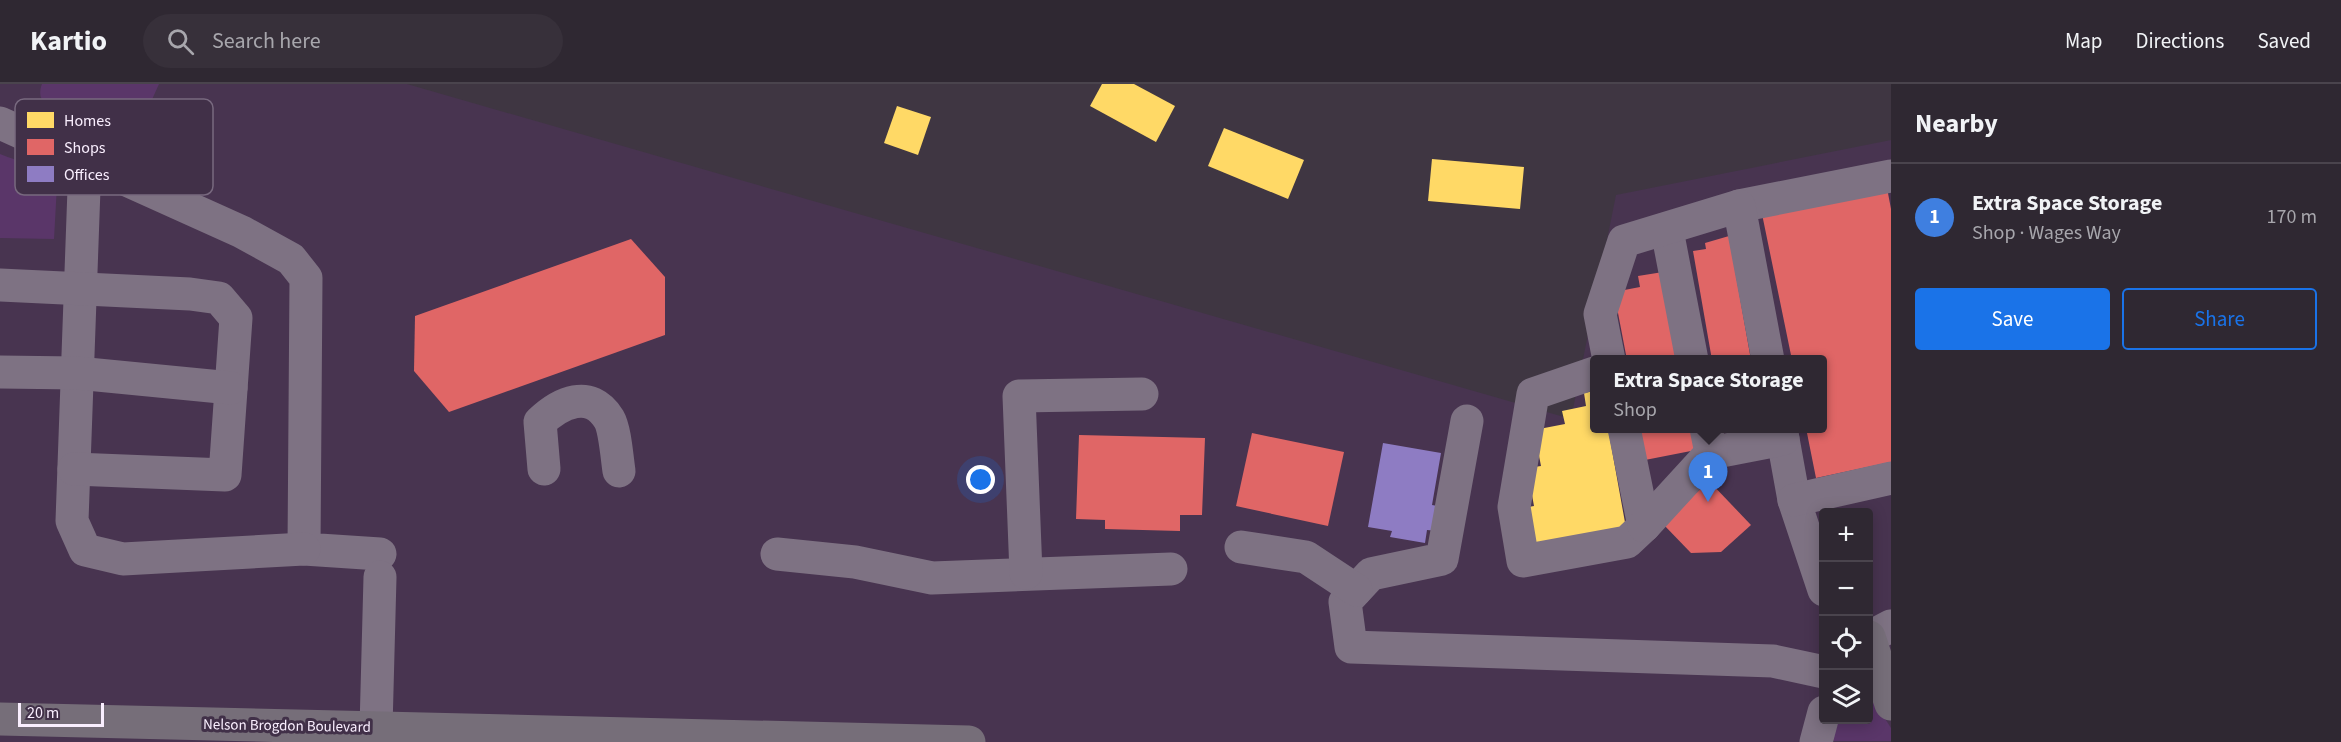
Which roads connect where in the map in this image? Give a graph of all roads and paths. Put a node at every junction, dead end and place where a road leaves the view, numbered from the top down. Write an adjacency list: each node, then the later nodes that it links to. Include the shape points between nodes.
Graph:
1 (0, 123): 2 (street)
2 (15, 130)
3 (1891, 176): 6 (street)
4 (84, 195): 9 (street)
5 (160, 195): 29 (street, via 291,259 306,278)
6 (1739, 206): 7 (street); 12 (street)
7 (1666, 230): 10 (street, via 1624,242 1600,314); 11 (street)
8 (0, 285): 9 (street)
9 (80, 289): 14 (street); 16 (street, via 219,298 236,318)
10 (1608, 355)
11 (1691, 355)
12 (1767, 355)
13 (0, 372): 14 (street)
14 (77, 373): 16 (street); 22 (street)
15 (1590, 374): 27 (street, via 1533,394 1514,507 1524,561 1627,542)
16 (231, 388): 22 (street, via 225,475)
17 (1142, 394): 32 (street, via 1019,396)
18 (1467, 421): 34 (street, via 1442,559 1371,574)
19 (1625, 433): 27 (street)
20 (1781, 434): 21 (street); 26 (street)
21 (1708, 441): 27 (street)
22 (74, 469): 29 (street, via 72,521 85,550 123,559)
23 (544, 469): 24 (street, via 540,422 555,408 572,400 592,404 609,419)
24 (619, 471)
25 (1891, 478): 26 (street)
26 (1794, 500): 33 (street)
27 (1644, 526)
28 (1241, 547): 34 (street, via 1306,557)
29 (304, 549): 40 (street, via 380,566)
30 (777, 554): 32 (street, via 855,562 932,578)
31 (1171, 569): 32 (street)
32 (1026, 573)
33 (1819, 575)
34 (1356, 590): 36 (street, via 1345,602 1351,647 1773,661)
35 (1874, 634): 37 (highway)
36 (1819, 671)
37 (1891, 704)
38 (0, 719): 40 (highway, Nelson Brogdon Boulevard)
39 (1821, 724): 42 (street)
40 (376, 737): 41 (highway, Nelson Brogdon Boulevard)
41 (969, 742)
42 (1816, 742)

